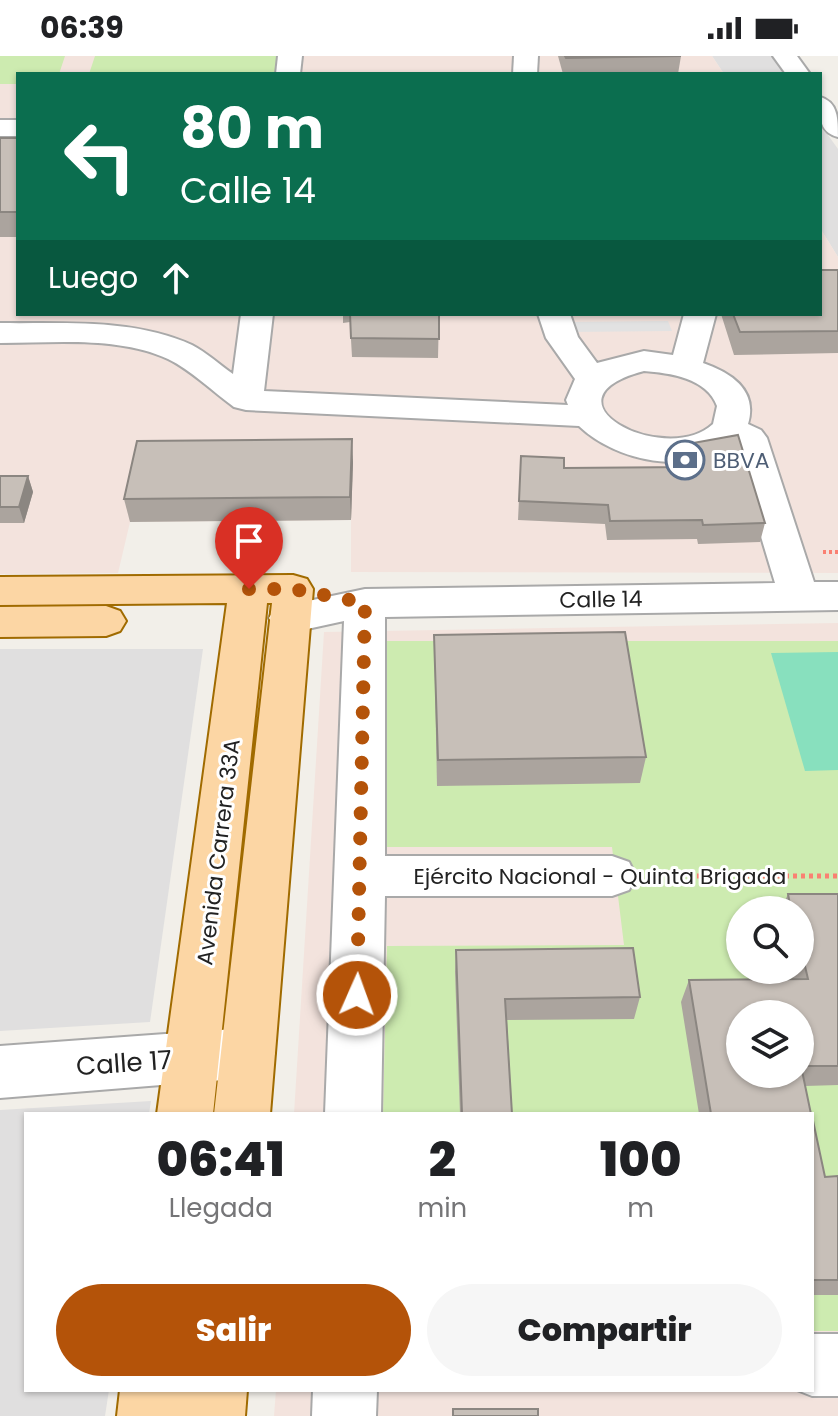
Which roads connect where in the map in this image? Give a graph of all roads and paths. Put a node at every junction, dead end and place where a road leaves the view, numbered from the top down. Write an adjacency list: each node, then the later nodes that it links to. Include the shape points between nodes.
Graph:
1 (822, 108): 2 (street)
2 (838, 129)
3 (257, 316): 9 (street)
4 (555, 316): 8 (street, via 562,338)
5 (699, 316): 7 (street)
6 (0, 333): 9 (street, via 146,340 182,353)
7 (686, 366): 8 (street, via 624,364); 11 (street, via 723,386 735,415)
8 (593, 380): 10 (street, via 585,391)
9 (246, 400): 10 (street)
10 (588, 416): 11 (street, via 615,439 657,451 701,447)
11 (729, 428): 13 (street, via 749,438)
12 (0, 591): 16 (main road)
13 (799, 596): 14 (street, Calle 14); 15 (street, Calle 14)
14 (838, 596)
15 (365, 603): 16 (street, Calle 14); 18 (street)
16 (269, 604): 17 (main road); 21 (main road, Avenida Carrera 33A); 22 (main road)
17 (0, 622)
18 (361, 876): 19 (street, Ejército Nacional - Quinta Brigada); 28 (street)
19 (612, 876): 20 (path, Ejército Nacional - Quinta Brigada)
20 (838, 876)
21 (210, 914): 22 (main road); 24 (main road, Avenida Carrera 33A)
22 (262, 914): 23 (main road)
23 (248, 1053): 24 (street, Calle 17); 27 (main road)
24 (192, 1058): 25 (street, Calle 17); 26 (main road, Avenida Carrera 33A)
25 (0, 1072)
26 (185, 1112)
27 (242, 1112)
28 (353, 1112)
29 (814, 1365): 30 (street)
30 (838, 1365)
31 (152, 1392): 34 (main road)
32 (215, 1392): 35 (main road)
33 (345, 1392): 36 (street)
34 (149, 1416)
35 (213, 1416)
36 (344, 1416)

